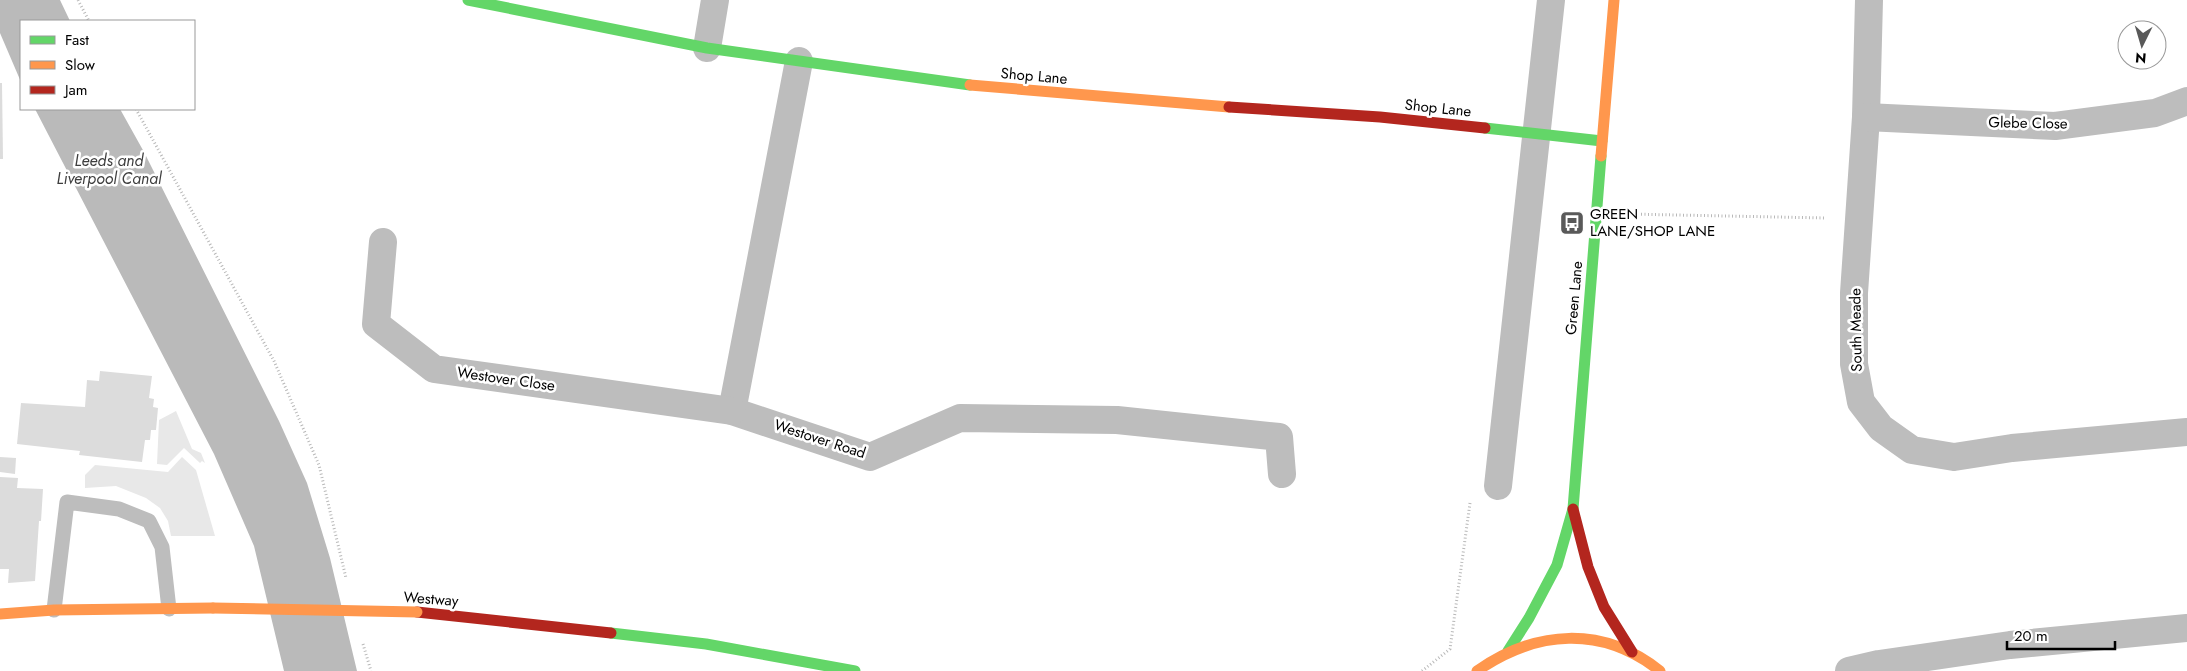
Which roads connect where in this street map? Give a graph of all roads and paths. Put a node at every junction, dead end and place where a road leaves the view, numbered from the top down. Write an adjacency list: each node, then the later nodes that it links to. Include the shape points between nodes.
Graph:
1 (78, 0): 7 (path)
2 (468, 0): 8 (main road, Shop Lane)
3 (715, 0): 8 (street)
4 (1551, 0): 13 (street)
5 (1614, 0): 14 (main road, Green Lane)
6 (1870, 0): 12 (street, South Meade)
7 (88, 20)
8 (707, 48): 9 (main road, Shop Lane)
9 (799, 61): 13 (main road, Shop Lane, via 948,83 1380,117); 18 (street)
10 (2187, 101): 12 (street, Glebe Close, via 2155,113 2055,126)
11 (137, 110): 23 (path, via 274,361 319,465)
12 (1866, 117): 16 (street, South Meade)
13 (1537, 133): 14 (main road, Shop Lane); 21 (street)
14 (1602, 141): 15 (main road, Green Lane)
15 (1596, 213): 16 (path); 22 (main road, Green Lane)
16 (1859, 219): 19 (street, South Meade, via 1854,364 1861,402 1881,428 1912,450 1954,457 2012,448)
17 (383, 242): 18 (street, Westover Close, via 376,324 434,369)
18 (732, 411): 20 (street, Westover Road, via 870,457 960,418 1117,420 1279,437)
19 (2187, 432)
20 (1282, 474)
21 (1498, 486): 33 (path, via 1472,485 1450,648)
22 (1573, 509): 29 (main road, Green Lane, via 1557,565); 30 (main road, Green Lane, via 1588,567 1604,607)
23 (347, 581)
24 (169, 609): 25 (main road, Westway); 25 (lane, via 162,547 149,522 119,509 67,502); 32 (main road, Westway, bridge, via 417,612 706,644)
25 (54, 610): 26 (main road, Westway)
26 (0, 614)
27 (2187, 628): 36 (street, via 2010,645)
28 (361, 635): 31 (path)
29 (1508, 651): 30 (main road, via 1540,641 1573,638 1602,642); 34 (main road)
30 (1632, 652): 35 (main road)
31 (370, 671)
32 (855, 671)
33 (1422, 671)
34 (1477, 671)
35 (1660, 671)
36 (1849, 671)

